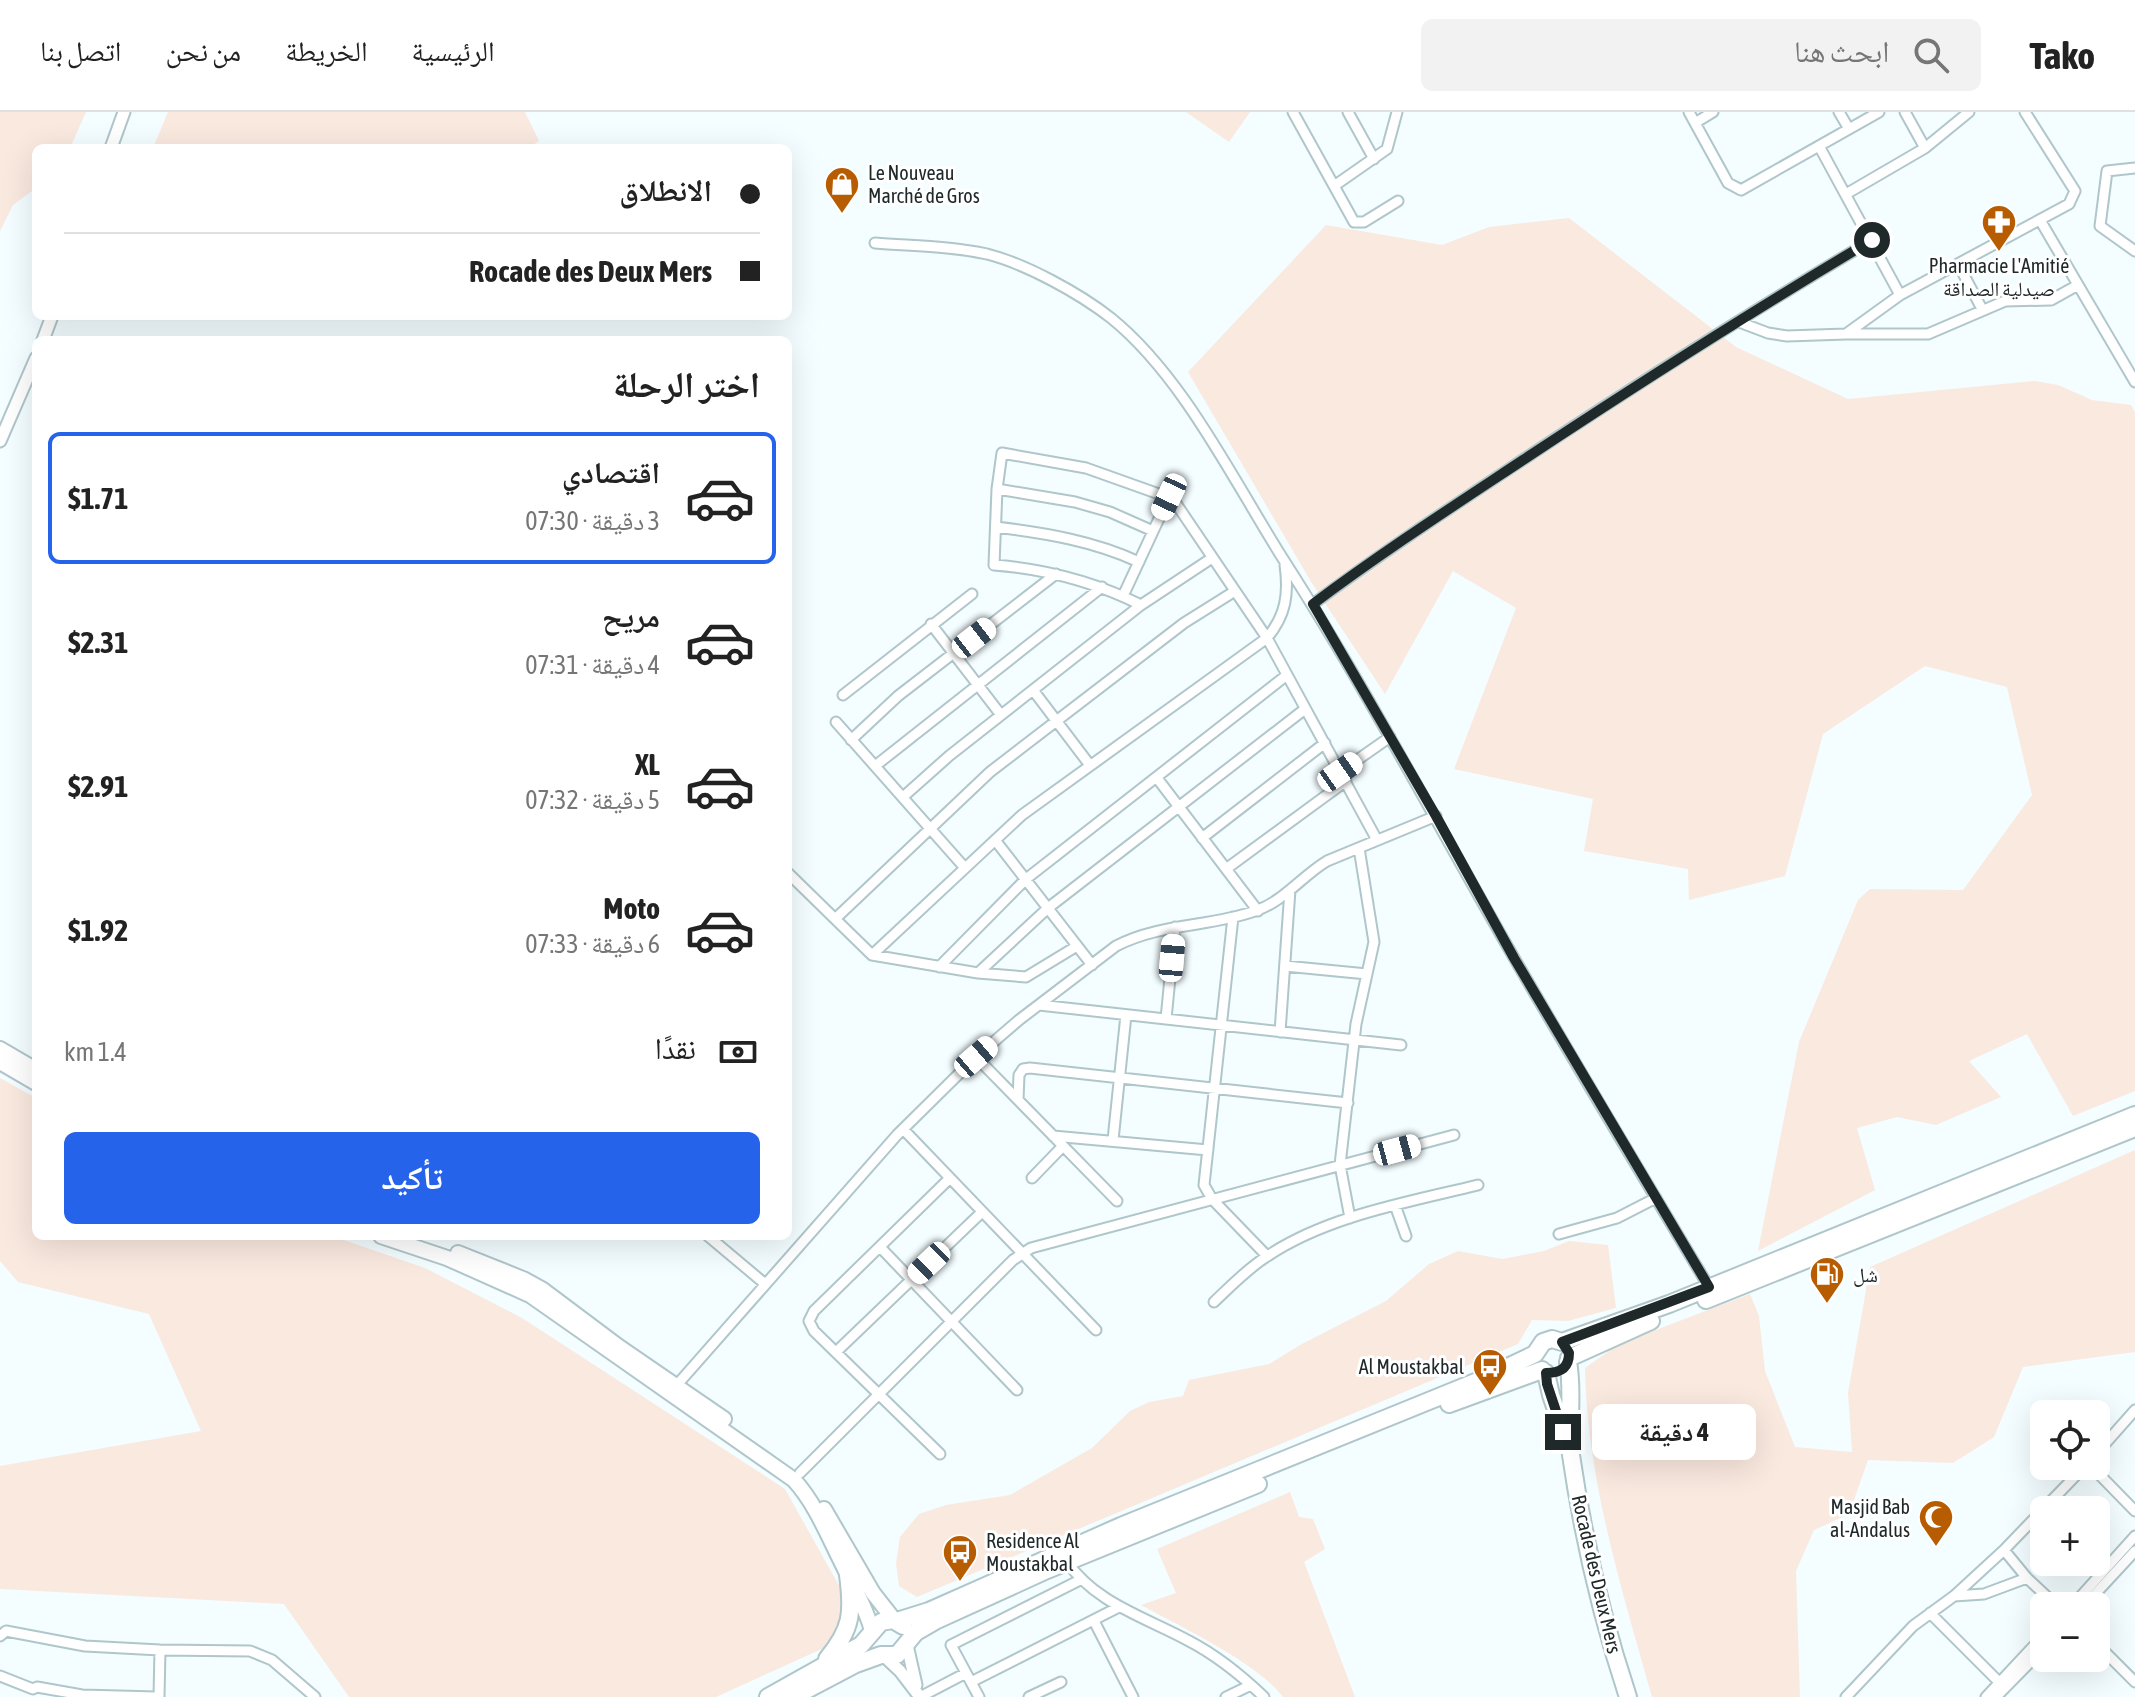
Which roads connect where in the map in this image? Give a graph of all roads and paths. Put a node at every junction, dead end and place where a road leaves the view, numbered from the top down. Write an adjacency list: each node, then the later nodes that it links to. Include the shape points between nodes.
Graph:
1 (124, 112): 14 (street)
2 (1293, 112): 19 (street)
3 (1348, 112): 17 (street)
4 (1397, 112): 17 (street, via 1387,149)
5 (1689, 112): 12 (street)
6 (1713, 112): 12 (street)
7 (1839, 112): 13 (street)
8 (1879, 112): 13 (street)
9 (1905, 112): 16 (street)
10 (1969, 112): 16 (street)
11 (2025, 112): 22 (street, via 2075,191 2069,204)
12 (1695, 123): 15 (street, via 1728,183 1741,190)
13 (1849, 129): 15 (street)
14 (112, 144)
15 (1819, 146): 20 (street)
16 (1925, 148): 20 (street)
17 (1374, 159): 19 (street)
18 (2135, 168): 25 (street, via 2107,171 2100,226)
19 (1334, 186): 21 (street, via 1357,223)
20 (1846, 194): 23 (street)
21 (1398, 201)
22 (2040, 220): 26 (street); 27 (street)
23 (1872, 240): 28 (street); 30 (street)
24 (875, 243): 40 (street, via 997,257 1106,314 1169,378)
25 (2135, 251)
26 (1958, 264): 28 (street); 29 (street)
27 (2078, 285): 29 (street, via 2051,300 2013,299); 33 (street)
28 (1900, 295): 31 (street)
29 (1982, 309): 31 (street, via 1928,334)
30 (1739, 322): 31 (street, via 1787,336); 47 (street, via 1516,464)
31 (1846, 334)
32 (32, 367): 34 (street)
33 (2135, 382)
34 (0, 441)
35 (997, 489): 36 (street, via 1002,453 1086,468); 37 (street); 38 (street, via 1075,502)
36 (1169, 497): 38 (street); 39 (street)
37 (996, 527): 41 (street, via 1073,540); 42 (street, via 994,565)
38 (1153, 531): 41 (street)
39 (1212, 558): 44 (street); 48 (street)
40 (1284, 561): 47 (street); 50 (street, via 1286,604)
41 (1139, 562): 46 (street)
42 (1056, 574): 43 (street); 51 (street)
43 (1102, 587): 46 (street); 53 (street)
44 (1235, 591): 50 (street); 59 (street, via 1184,623)
45 (972, 594): 49 (street)
46 (1123, 596): 48 (street)
47 (1313, 604): 60 (street)
48 (1141, 605): 54 (street)
49 (931, 624): 51 (street); 55 (street)
50 (1267, 638): 52 (street); 63 (street)
51 (953, 654): 53 (street); 61 (street)
52 (1287, 675): 56 (street); 66 (street)
53 (978, 684): 57 (street); 64 (street)
54 (1033, 690): 57 (street); 59 (street)
55 (843, 695)
56 (1305, 709): 62 (street); 68 (street)
57 (1001, 715): 67 (street)
58 (836, 722): 61 (street)
59 (1057, 722): 63 (street); 70 (street, via 990,772)
60 (1390, 737): 65 (street); 69 (street)
61 (851, 740): 64 (street)
62 (1325, 743): 65 (street); 71 (street)
63 (1089, 764): 72 (street)
64 (875, 766): 67 (street)
65 (1343, 776): 73 (street); 76 (street)
66 (1157, 778): 68 (street); 78 (street)
67 (903, 797): 70 (street)
68 (1179, 807): 71 (street); 80 (street)
69 (1436, 816): 73 (street); 120 (street)
70 (929, 828): 75 (street); 83 (street)
71 (1202, 838): 76 (street)
72 (995, 840): 75 (street); 78 (street)
73 (1377, 840): 74 (street)
74 (1359, 848): 79 (street, via 1311,871); 91 (street, via 1374,942)
75 (965, 868): 86 (street)
76 (1226, 869): 81 (street)
77 (792, 877): 83 (street)
78 (1026, 879): 80 (street); 89 (street)
79 (1290, 890): 81 (street); 88 (street)
80 (1048, 908): 85 (street); 90 (street)
81 (1258, 911): 82 (street)
82 (1233, 917): 84 (street); 95 (street)
83 (835, 919): 86 (street)
84 (1175, 927): 87 (street, via 1133,937); 94 (street)
85 (1077, 946): 87 (street); 90 (street, via 1026,977)
86 (872, 955): 89 (street)
87 (1092, 965): 92 (street)
88 (1285, 966): 91 (street); 96 (street)
89 (939, 967): 90 (street)
90 (978, 973)
91 (1367, 974): 97 (street)
92 (1039, 1005): 93 (street); 100 (street)
93 (1126, 1015): 94 (street); 103 (street)
94 (1166, 1019): 95 (street)
95 (1221, 1025): 96 (street); 105 (street)
96 (1280, 1032): 97 (street)
97 (1355, 1040): 98 (street); 107 (street)
98 (1401, 1045)
99 (0, 1049): 102 (main road)
100 (976, 1057): 106 (street); 110 (street)
101 (0, 1062): 104 (main road)
102 (32, 1068)
103 (1120, 1078): 105 (street); 106 (street, via 1026,1068 1019,1075); 113 (street)
104 (32, 1081)
105 (1215, 1088): 107 (street); 115 (street)
106 (1018, 1100): 112 (street)
107 (1348, 1103): 116 (street)
108 (2135, 1115): 136 (highway)
109 (2135, 1128): 143 (highway, via 1669,1314)
110 (903, 1129): 117 (street); 135 (street)
111 (1454, 1135): 116 (street)
112 (1053, 1136): 113 (street); 114 (street)
113 (1113, 1140): 115 (street)
114 (1063, 1146): 118 (street); 122 (street)
115 (1208, 1150): 121 (street, via 1204,1185)
116 (1340, 1165): 121 (street); 125 (street)
117 (950, 1178): 124 (street); 131 (street)
118 (1032, 1178)
119 (1478, 1185): 123 (street)
120 (1656, 1198): 126 (street, via 1617,1218); 136 (street)
121 (1212, 1199): 132 (street); 133 (street)
122 (1117, 1201)
123 (1395, 1205): 125 (street); 127 (street)
124 (982, 1212): 132 (street); 134 (street)
125 (1350, 1218): 133 (street)
126 (1559, 1234)
127 (1406, 1236)
128 (393, 1240): 160 (main road, via 530,1295 783,1472 807,1496)
129 (422, 1240): 145 (main road, via 537,1286)
130 (713, 1240): 135 (street)
131 (880, 1247): 134 (street); 141 (street, via 810,1316 810,1326)
132 (1022, 1253): 138 (street); 139 (street)
133 (1267, 1256): 137 (street)
134 (911, 1280): 138 (street); 141 (street)
135 (764, 1283): 145 (street)
136 (1709, 1287): 140 (highway)
137 (1214, 1302)
138 (950, 1321): 146 (street); 147 (street)
139 (1096, 1330)
140 (1562, 1342): 142 (highway, via 1543,1342); 143 (highway)
141 (836, 1352): 147 (street)
142 (1535, 1354): 144 (highway); 159 (highway)
143 (1568, 1360): 144 (highway, via 1560,1372); 150 (highway, Rocade des Deux Mers)
144 (1544, 1372): 150 (highway, Rocade des Deux Mers); 159 (highway)
145 (676, 1386): 152 (main road)
146 (1017, 1390)
147 (877, 1393): 151 (street); 152 (street)
148 (2135, 1410): 149 (street)
149 (2110, 1438)
150 (1570, 1451): 197 (highway, Rocade des Deux Mers, via 1583,1530)
151 (940, 1454)
152 (800, 1473): 169 (main road, via 873,1593)
153 (2074, 1480): 157 (street)
154 (2103, 1480): 155 (street)
155 (2135, 1511)
156 (2135, 1536): 164 (street)
157 (2004, 1550): 161 (street); 166 (street)
158 (2135, 1551): 165 (street)
159 (1064, 1558): 162 (street); 169 (highway); 173 (highway, via 935,1621)
160 (848, 1575): 171 (main road); 179 (highway, via 849,1624)
161 (2027, 1578): 163 (street); 166 (street, via 1984,1594)
162 (1082, 1579): 167 (street); 181 (street, via 951,1645)
163 (2042, 1592)
164 (2085, 1592)
165 (2097, 1592)
166 (1954, 1596): 168 (street)
167 (1117, 1608): 170 (street); 185 (street, via 1192,1642)
168 (1930, 1613): 183 (street); 198 (street)
169 (896, 1621): 171 (highway, via 881,1622); 173 (highway, via 906,1631)
170 (1094, 1621): 181 (street); 194 (street)
171 (872, 1632): 176 (highway, via 871,1643); 179 (highway, via 865,1642)
172 (0, 1636): 174 (street, via 16,1631 53,1642)
173 (907, 1644): 176 (highway, via 897,1655); 176 (street, via 920,1697)
174 (160, 1650): 187 (street); 188 (street, via 250,1651 272,1660)
175 (2030, 1650): 183 (street)
176 (883, 1656): 190 (highway, via 839,1671)
177 (2110, 1657): 184 (street)
178 (2030, 1662): 200 (street)
179 (820, 1667): 189 (highway)
180 (0, 1676): 186 (street)
181 (968, 1677): 191 (street); 192 (street)
182 (1061, 1682): 193 (street)
183 (1999, 1682): 199 (street)
184 (2135, 1682)
185 (1251, 1685): 195 (street); 196 (street)
186 (36, 1693): 187 (street, via 37,1687 82,1695)
187 (157, 1697)
188 (315, 1697)
189 (768, 1697)
190 (793, 1697)
191 (920, 1697)
192 (979, 1697)
193 (1029, 1697)
194 (1133, 1697)
195 (1226, 1697)
196 (1264, 1697)
197 (1628, 1697)
198 (1846, 1697)
199 (1986, 1697)
200 (1996, 1697)

